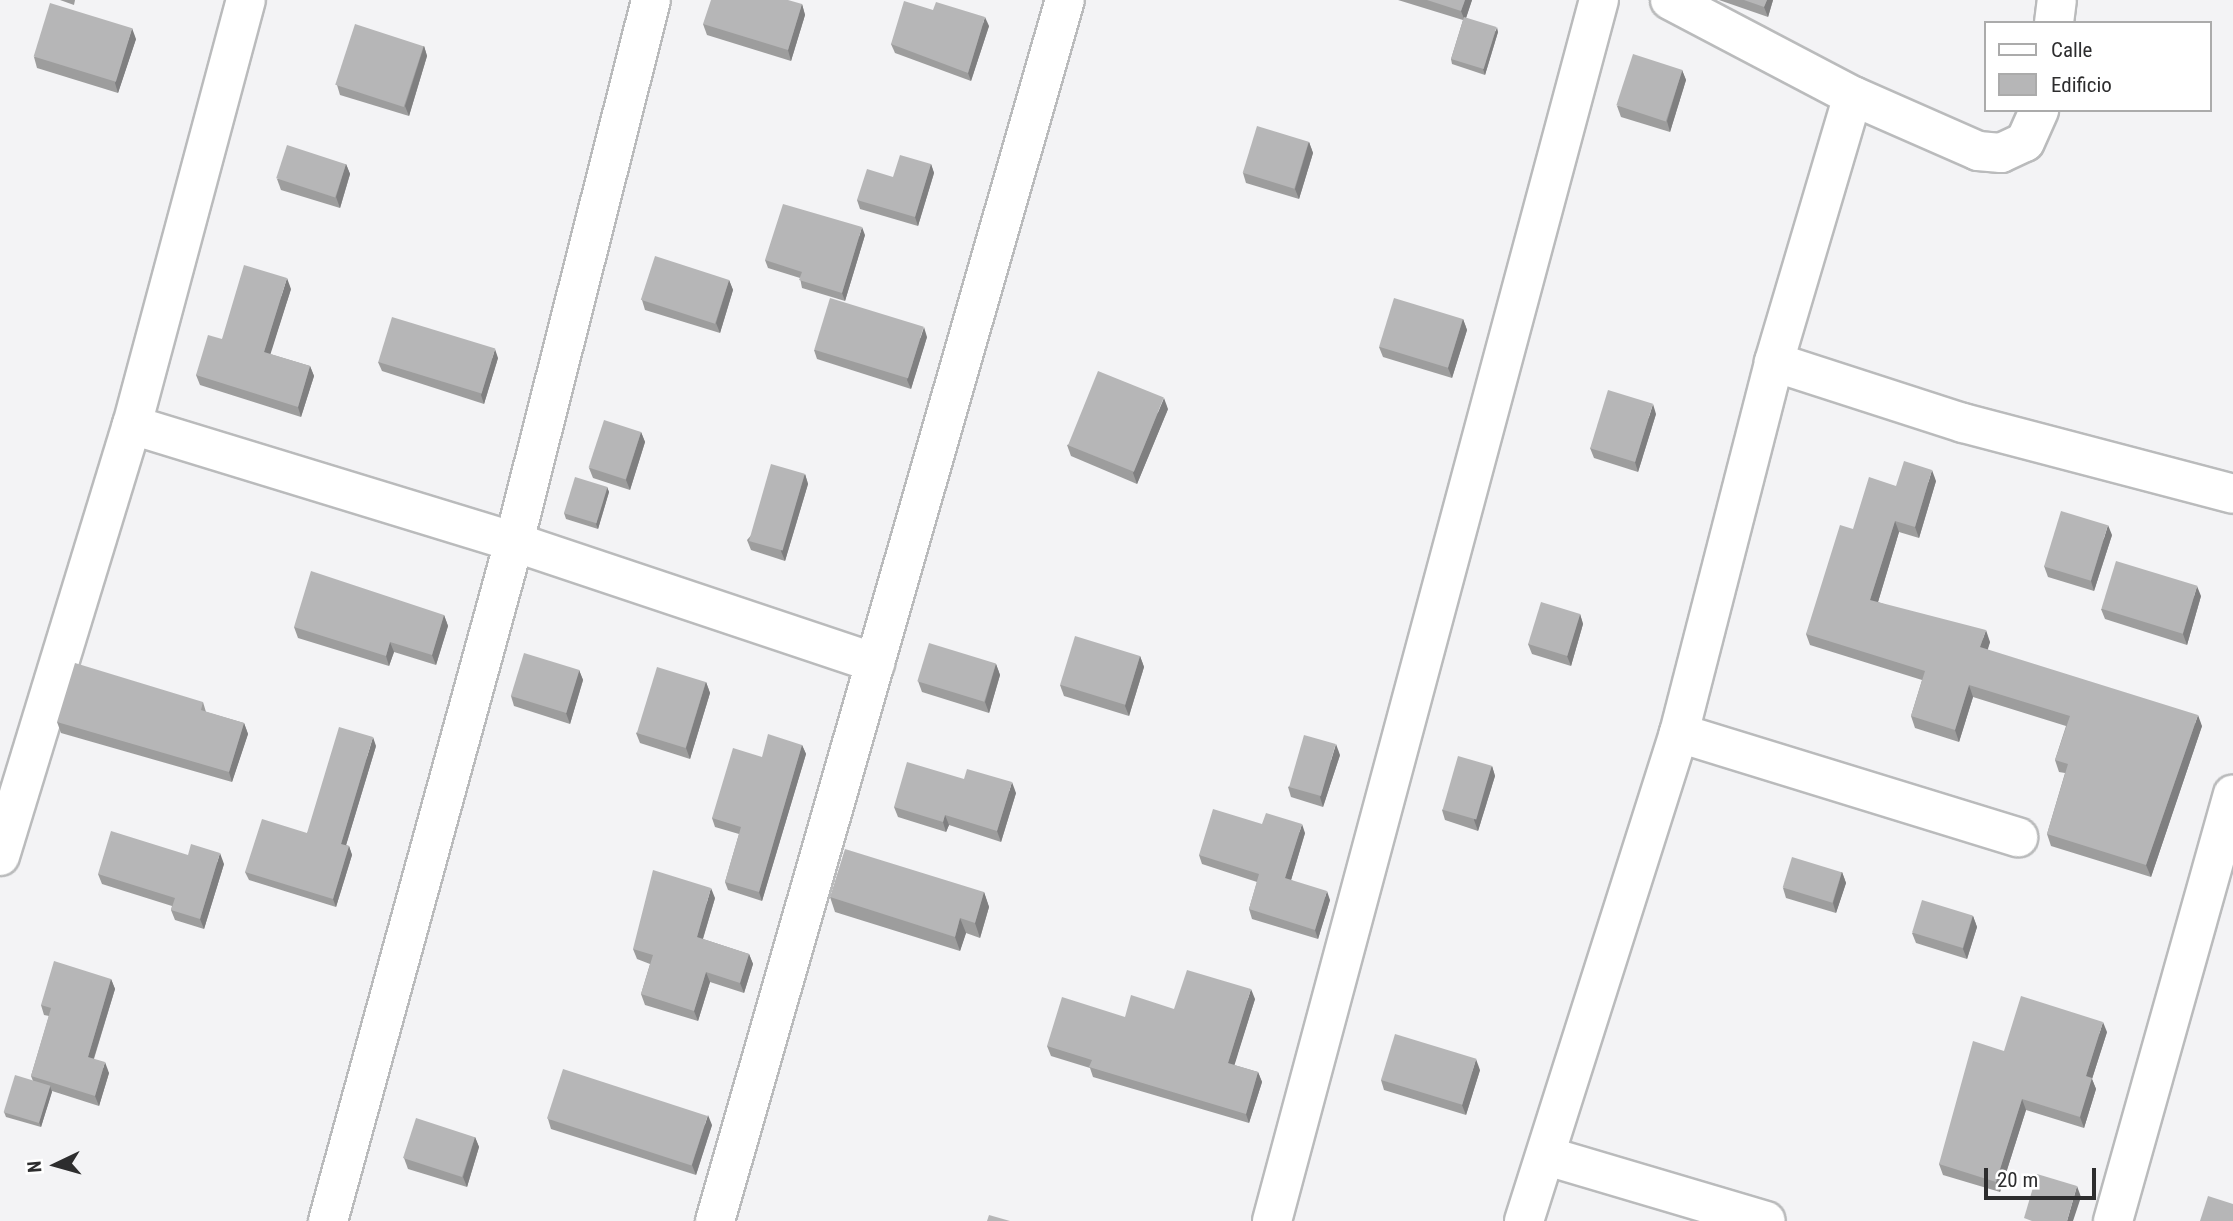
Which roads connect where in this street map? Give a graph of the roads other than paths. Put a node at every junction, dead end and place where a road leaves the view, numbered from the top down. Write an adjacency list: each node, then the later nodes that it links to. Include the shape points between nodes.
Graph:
1 (246, 0): 11 (street)
2 (651, 0): 13 (street)
3 (1065, 0): 14 (street)
4 (1599, 0): 22 (street)
5 (1670, 0): 8 (street)
6 (2057, 0): 7 (street)
7 (2054, 21)
8 (1853, 96): 9 (street, via 1978,151 2001,153 2025,142); 10 (street)
9 (2038, 112)
10 (1774, 362): 12 (street, via 1963,423); 15 (street)
11 (132, 425): 13 (street); 18 (street)
12 (2233, 494)
13 (514, 542): 14 (street); 20 (street)
14 (875, 663): 21 (street)
15 (1679, 733): 17 (street); 19 (street)
16 (2233, 796): 25 (street)
17 (2018, 837)
18 (0, 856)
19 (1547, 1156): 23 (street); 24 (street)
20 (328, 1221)
21 (715, 1221)
22 (1272, 1221)
23 (1524, 1221)
24 (1766, 1221)
25 (2113, 1221)

